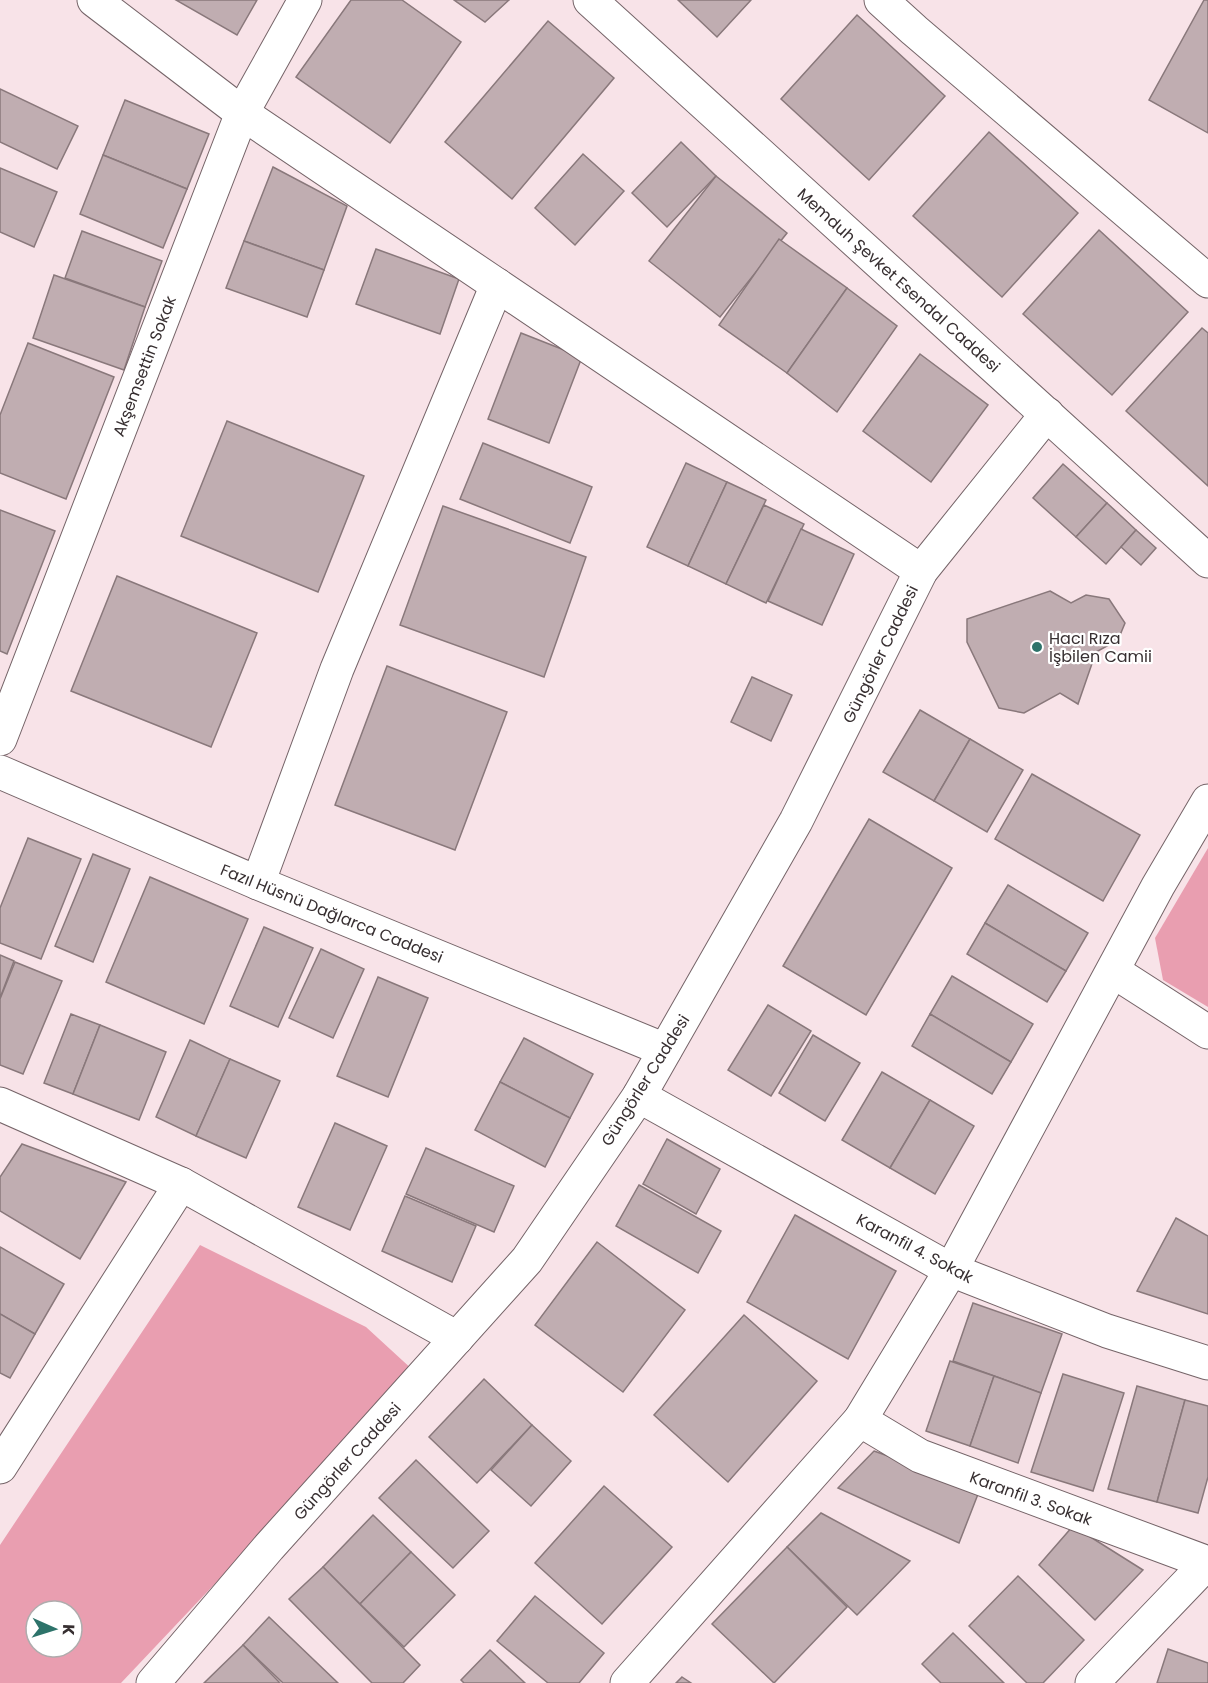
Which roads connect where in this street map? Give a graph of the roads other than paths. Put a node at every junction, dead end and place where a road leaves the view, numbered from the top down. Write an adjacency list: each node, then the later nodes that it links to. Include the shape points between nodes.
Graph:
1 (94, 0): 5 (street)
2 (305, 0): 5 (street, Akşemsettin Sokak)
3 (590, 0): 8 (street, Memduh Şevket Esendal Caddesi)
4 (881, 0): 6 (street)
5 (242, 113): 7 (street); 11 (street, Akşemsettin Sokak)
6 (1208, 281)
7 (497, 285): 10 (street); 14 (street, via 337,669)
8 (1047, 414): 9 (street, Memduh Şevket Esendal Caddesi); 10 (street, Güngörler Caddesi)
9 (1208, 561)
10 (921, 571): 17 (street, Güngörler Caddesi, via 796,821)
11 (0, 739)
12 (0, 772): 14 (street, Fazıl Hüsnü Dağlarca Caddesi)
13 (1208, 801): 15 (street)
14 (258, 883): 17 (street, Fazıl Hüsnü Dağlarca Caddesi)
15 (1113, 971): 16 (street); 21 (street)
16 (1208, 1032)
17 (665, 1050): 18 (street, Güngörler Caddesi)
18 (639, 1096): 21 (street, Karanfil 4. Sokak); 22 (street, Güngörler Caddesi, via 527,1260)
19 (0, 1104): 20 (street)
20 (181, 1184): 22 (street); 25 (street)
21 (951, 1270): 23 (street, Karanfil 4. Sokak, via 1107,1331); 24 (street)
22 (457, 1338): 27 (street, Güngörler Caddesi)
23 (1208, 1363)
24 (860, 1420): 26 (street, Karanfil 3. Sokak, via 920,1456); 28 (street)
25 (0, 1467)
26 (1208, 1563): 29 (street)
27 (153, 1683)
28 (627, 1683)
29 (1092, 1683)

